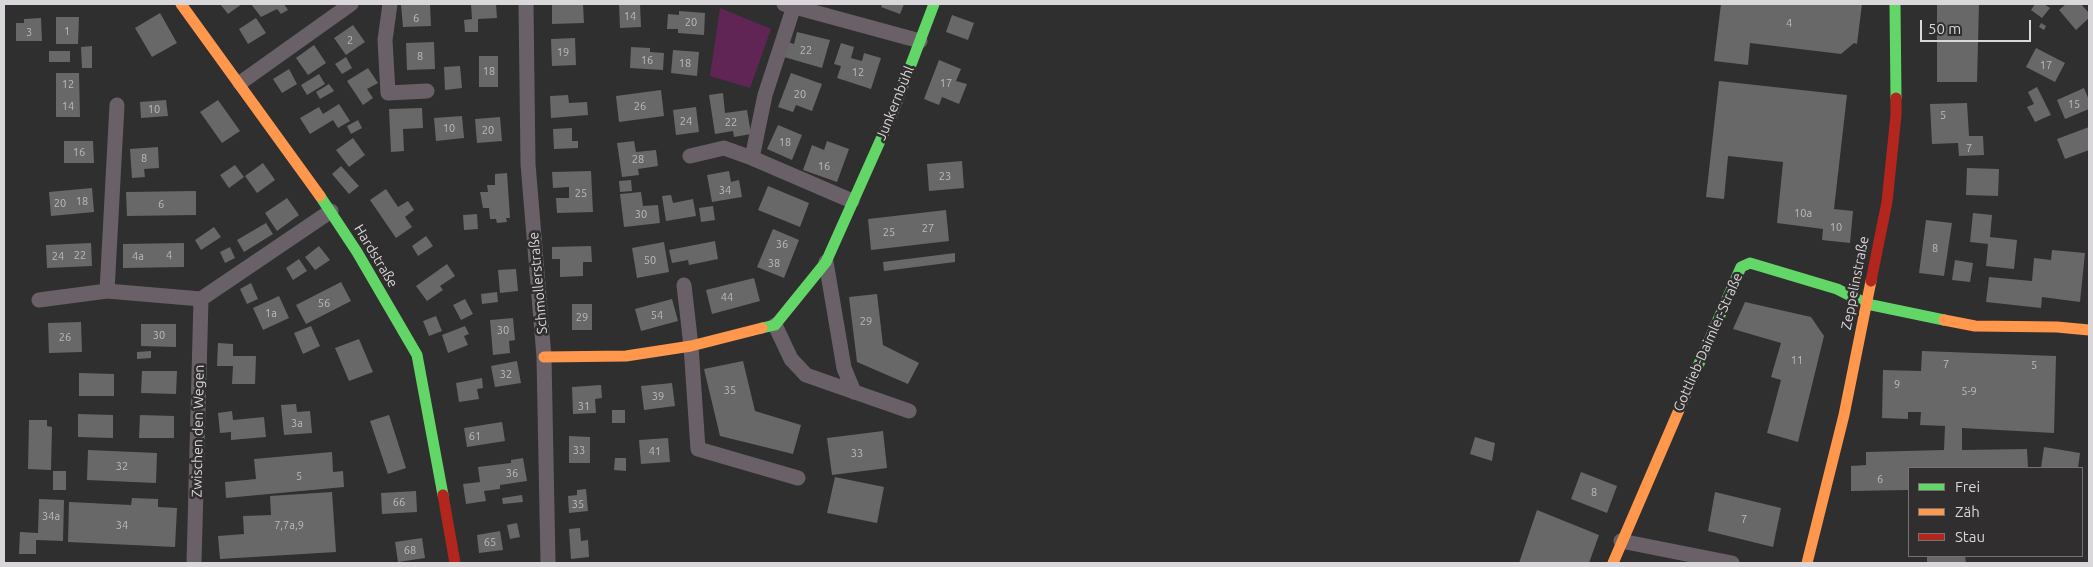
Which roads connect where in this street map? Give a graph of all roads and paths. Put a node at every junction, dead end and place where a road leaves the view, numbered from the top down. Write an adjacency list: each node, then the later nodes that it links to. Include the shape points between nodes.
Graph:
1 (181, 4): 9 (street, Hardstraße)
2 (351, 4): 9 (street)
3 (390, 4): 10 (street, via 385,40 388,98)
4 (526, 4): 25 (street, Schmollerstraße, via 528,164)
5 (934, 4): 8 (street, Junkernbühl)
6 (1894, 4): 21 (street, Zeppelinstraße, via 1896,114 1887,202)
7 (789, 5): 8 (street); 13 (street)
8 (920, 41): 14 (street, Junkernbühl, via 893,112)
9 (240, 83): 15 (street, Hardstraße)
10 (427, 91)
11 (117, 105): 18 (street)
12 (690, 156): 13 (street, via 724,148)
13 (752, 158): 14 (street)
14 (852, 201): 16 (street, Junkernbühl)
15 (331, 211): 19 (street); 31 (street, Hardstraße, via 417,355)
16 (826, 262): 22 (street, Junkernbühl); 26 (street, via 844,368)
17 (684, 285): 24 (street)
18 (107, 292): 19 (street); 20 (street)
19 (201, 298): 30 (street, Zwischen den Wegen)
20 (39, 300)
21 (1867, 304): 23 (street, Gottlieb-Daimler-Straße, via 1975,326); 29 (street, Gottlieb-Daimler-Straße, via 1837,289 1785,273 1750,263 1741,266); 35 (street, Zeppelinstraße, via 1844,416)
22 (775, 325): 24 (street); 26 (street, via 791,360 806,375)
23 (2089, 330)
24 (691, 346): 25 (street, via 626,356); 28 (street, via 698,449)
25 (544, 357): 32 (street, Schmollerstraße)
26 (854, 392): 27 (street)
27 (909, 411)
28 (798, 478)
29 (1621, 541): 33 (street, Gottlieb-Daimler-Straße); 34 (street)
30 (194, 563)
31 (455, 563)
32 (548, 563)
33 (1613, 563)
34 (1732, 563)
35 (1807, 563)

